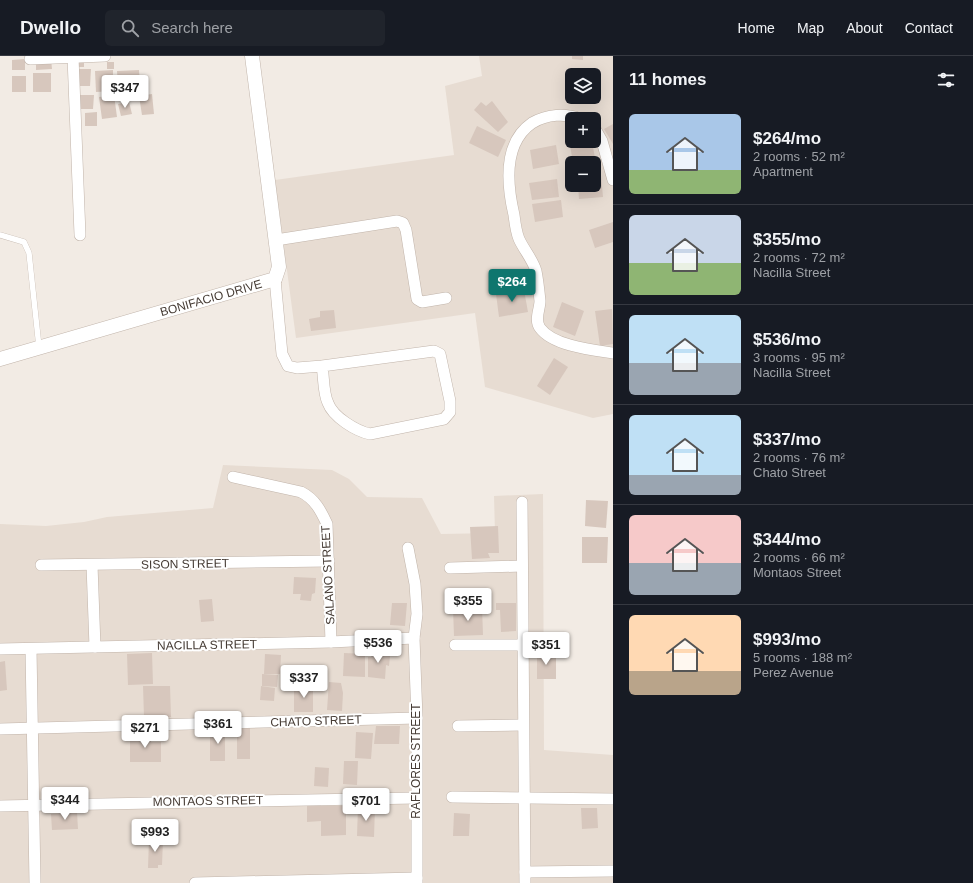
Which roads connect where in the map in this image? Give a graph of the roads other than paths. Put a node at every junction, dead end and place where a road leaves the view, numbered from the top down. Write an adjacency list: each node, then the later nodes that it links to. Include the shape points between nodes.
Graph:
1 (105, 56): 3 (street)
2 (252, 56): 10 (street, BONIFACIO DRIVE)
3 (73, 57): 4 (street); 9 (street)
4 (30, 59)
5 (565, 115): 14 (street, via 543,117 522,132 512,151 512,205 518,238 536,270 540,303 537,319 539,327 548,335 565,343)
6 (601, 139): 7 (street)
7 (613, 180)
8 (0, 235): 13 (lane, via 24,242 29,253)
9 (80, 235)
10 (276, 240): 11 (street, BONIFACIO DRIVE, via 279,267); 12 (street, via 397,221 403,223 417,299 422,302)
11 (275, 279): 13 (street, BONIFACIO DRIVE); 16 (street, via 282,354 288,366)
12 (446, 298)
13 (39, 347): 15 (street, BONIFACIO DRIVE)
14 (613, 353)
15 (0, 359)
16 (322, 366): 16 (street, via 434,351 440,354 450,412 444,419 370,434 359,432 340,418 328,404)
17 (234, 477): 20 (street, SALANO STREET, via 309,496 320,509 327,524)
18 (522, 502): 23 (street)
19 (408, 548): 25 (street, RAFLORES STREET, via 415,584 417,614)
20 (329, 562): 22 (street, SISON STREET); 26 (street, SALANO STREET)
21 (41, 565): 22 (street, SISON STREET)
22 (92, 565): 29 (street)
23 (522, 566): 24 (street); 28 (street)
24 (450, 568)
25 (414, 638): 26 (street, NACILLA STREET); 32 (street, RAFLORES STREET)
26 (331, 642): 29 (street, NACILLA STREET)
27 (455, 645): 28 (street)
28 (523, 645): 33 (street)
29 (95, 647): 31 (street, NACILLA STREET)
30 (0, 649): 31 (street, NACILLA STREET)
31 (31, 649): 35 (street)
32 (417, 718): 35 (street, CHATO STREET); 38 (street, RAFLORES STREET)
33 (523, 725): 34 (street); 39 (street)
34 (458, 726)
35 (32, 728): 36 (street, CHATO STREET); 41 (street)
36 (0, 729)
37 (452, 797): 39 (street)
38 (416, 798): 41 (street, MONTAOS STREET); 45 (street, RAFLORES STREET)
39 (524, 798): 40 (street); 44 (street)
40 (613, 800)
41 (34, 804): 42 (street, MONTAOS STREET); 46 (street)
42 (0, 806)
43 (613, 871): 44 (street)
44 (525, 878)
45 (417, 880): 47 (street)
46 (35, 883)
47 (196, 883)

